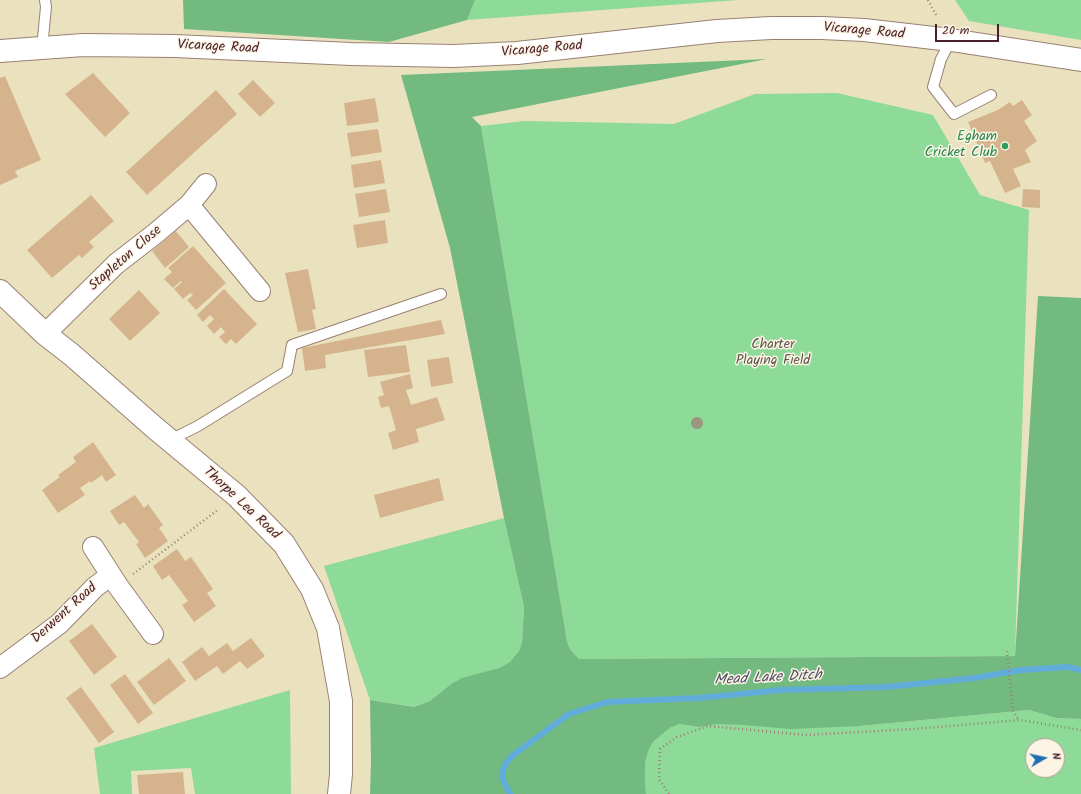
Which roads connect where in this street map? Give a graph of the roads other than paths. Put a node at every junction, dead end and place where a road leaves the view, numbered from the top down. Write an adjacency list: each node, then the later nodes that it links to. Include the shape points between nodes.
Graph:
1 (45, 0): 3 (lane)
2 (951, 40): 3 (main road, Vicarage Road, via 864,30 771,28 718,31 516,53 454,56 176,46 84,45); 5 (main road, Vicarage Road); 6 (lane, via 941,59 933,87 954,114)
3 (42, 48): 4 (main road, Vicarage Road)
4 (0, 51)
5 (1081, 60)
6 (991, 95)
7 (206, 184): 8 (street, Stapleton Close)
8 (189, 205): 10 (street); 12 (street, Stapleton Close, via 116,264)
9 (0, 291): 12 (main road, Thorpe Lea Road)
10 (260, 292)
11 (441, 294): 13 (lane, via 292,344 287,370 198,426)
12 (45, 334): 13 (main road, Thorpe Lea Road)
13 (170, 440): 18 (main road, Thorpe Lea Road, via 237,496 284,544 312,589 328,628 341,702)
14 (93, 547): 15 (street, Derwent Road)
15 (115, 580): 16 (street, Derwent Road); 17 (street, Derwent Road, via 94,587 59,624)
16 (153, 634)
17 (0, 668)
18 (340, 794)

